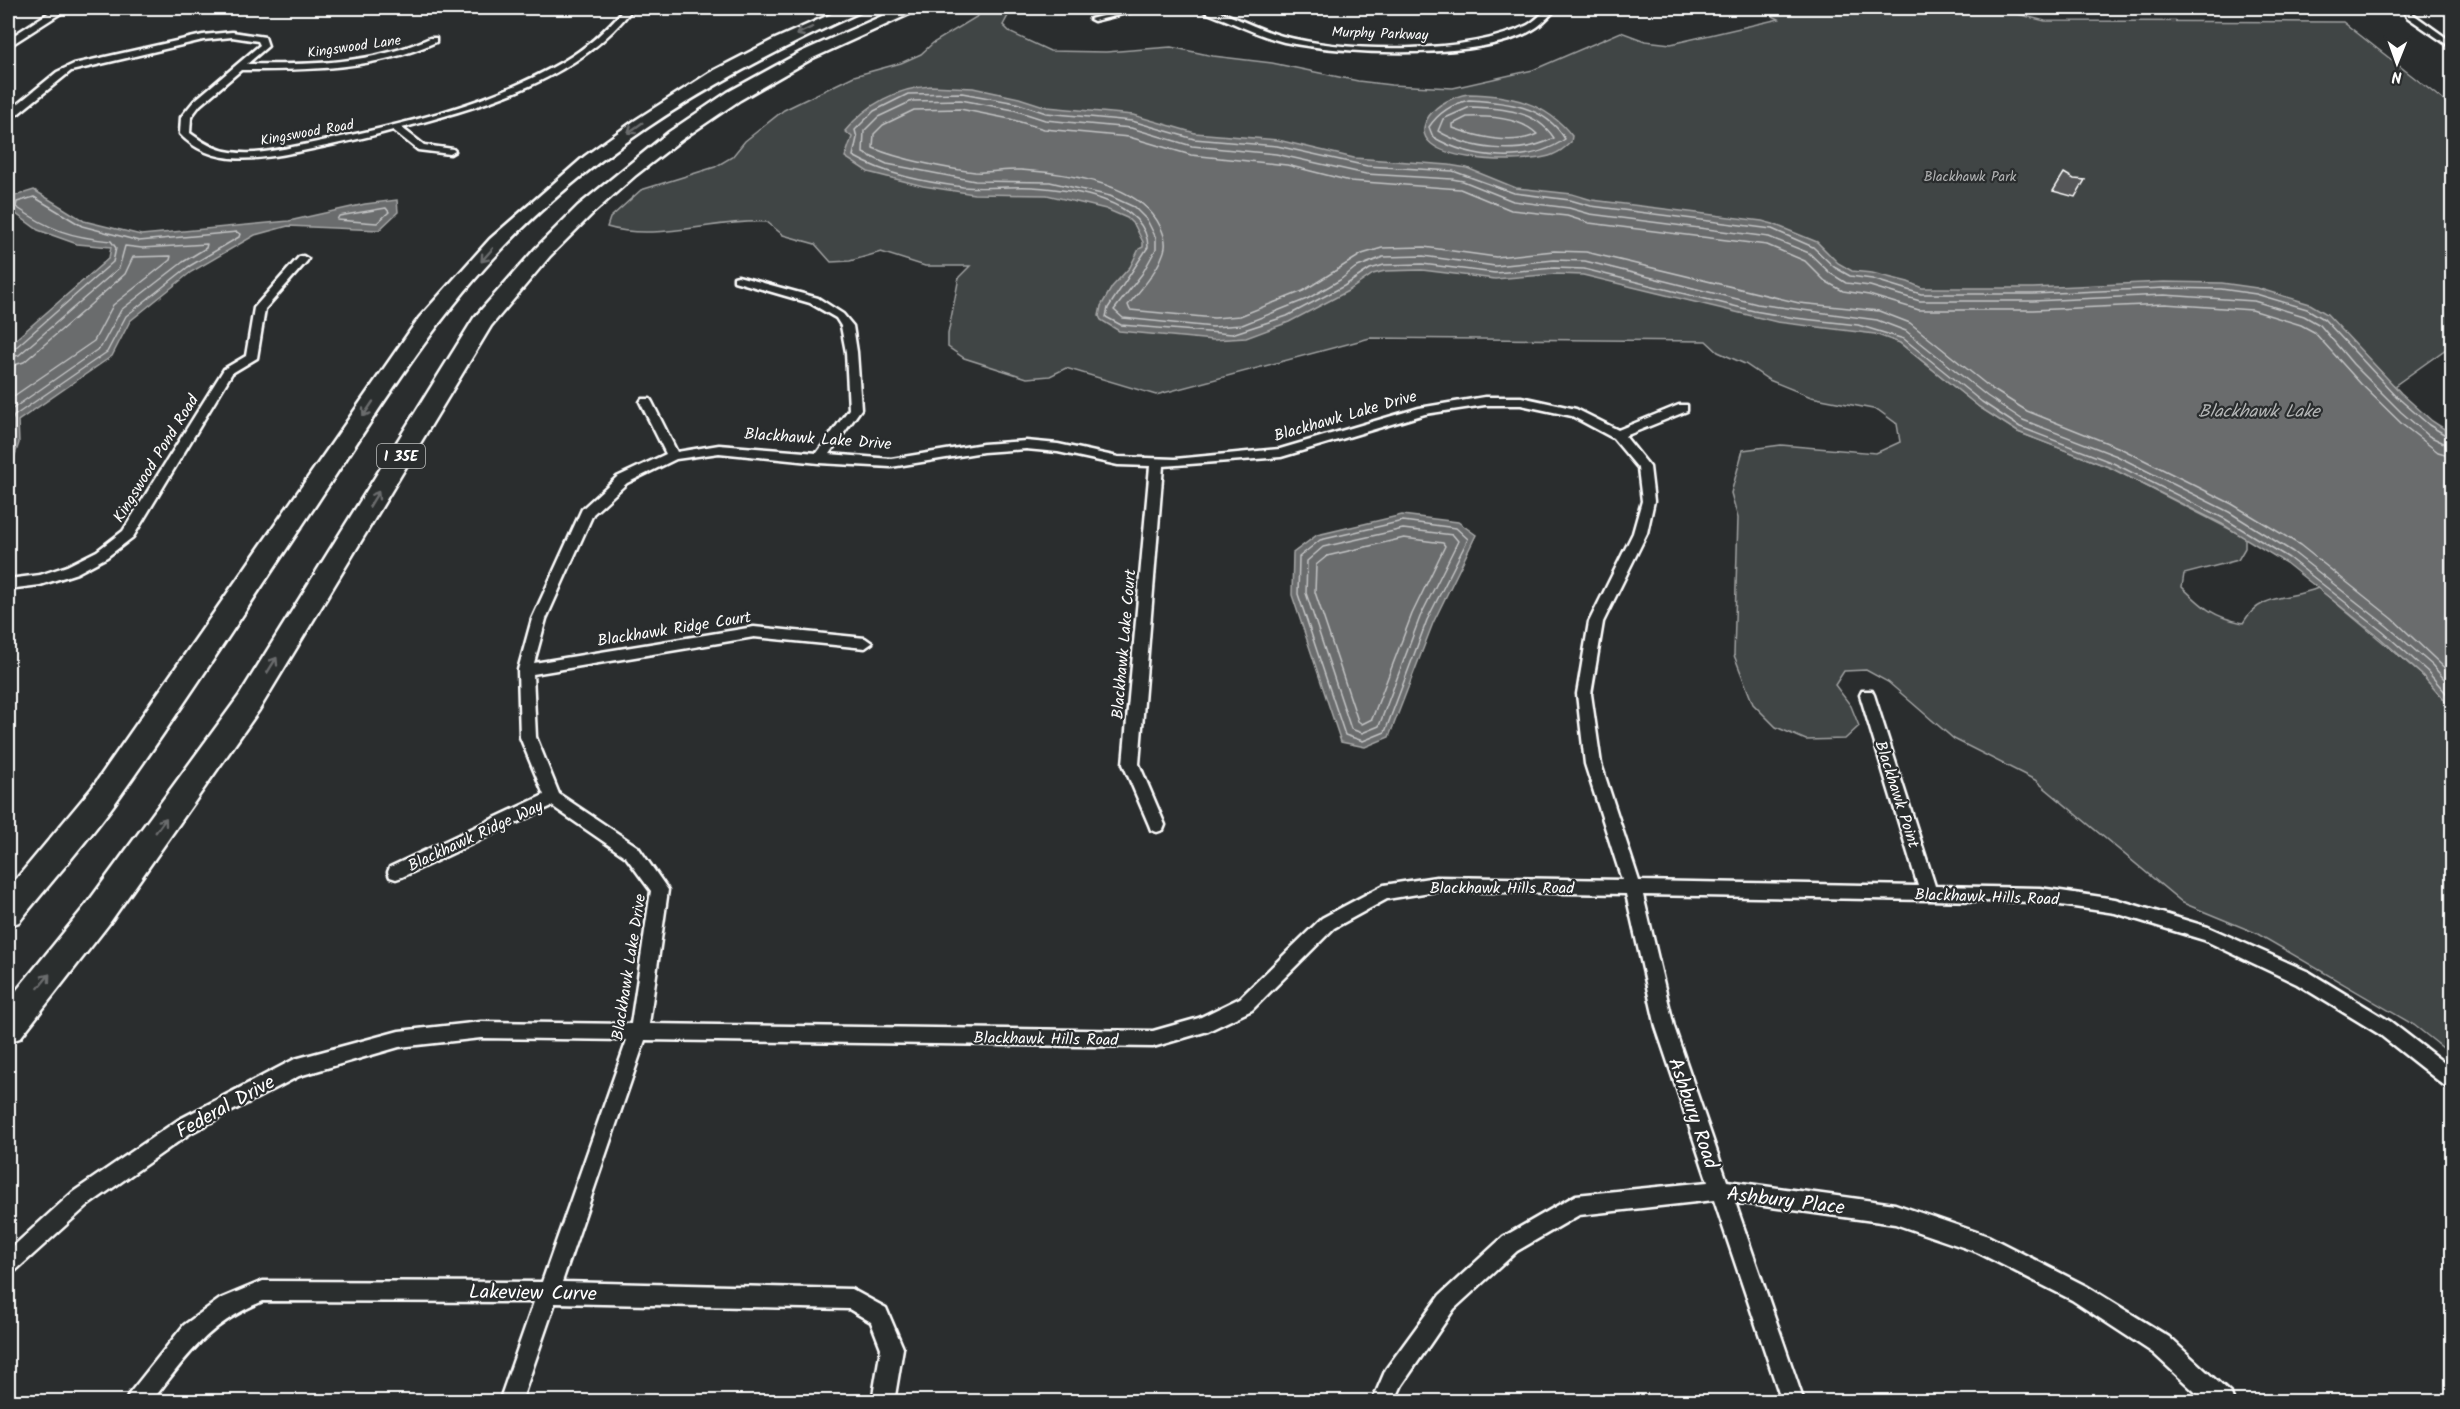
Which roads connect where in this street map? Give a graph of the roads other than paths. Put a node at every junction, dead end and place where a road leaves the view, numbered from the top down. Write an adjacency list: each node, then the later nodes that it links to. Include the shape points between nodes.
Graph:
1 (63, 8): 13 (main road)
2 (629, 8): 17 (street, Kingswood Road, via 585,52 541,77)
3 (857, 8): 36 (highway, one-way to 36, via 724,72 640,124 567,180 498,243 427,323 103,796)
4 (911, 8): 37 (highway, I 35E, one-way to 4, via 97,915 249,703 482,323 543,252 630,171 734,96 807,55)
5 (1143, 8): 9 (street)
6 (1203, 8): 7 (street, Murphy Parkway, via 1258,31 1309,44 1431,49 1480,43 1521,31)
7 (1553, 8)
8 (2406, 8): 10 (street)
9 (1094, 19)
10 (2431, 31): 11 (street); 14 (street)
11 (2452, 31)
12 (433, 40): 15 (street, Kingswood Lane, via 412,51 349,63)
13 (8, 44)
14 (2452, 46)
15 (240, 67): 16 (street, Kingswood Road, via 264,46 262,39 234,34 192,39 68,69 54,76); 17 (street, Kingswood Road, via 186,117 185,134 202,148 230,155 265,155)
16 (8, 116)
17 (396, 128): 18 (street, via 421,148)
18 (450, 152)
19 (303, 259): 27 (street, Kingswood Pond Road, via 260,308 251,358 228,371 133,527 100,555 72,569)
20 (738, 279): 25 (street, via 818,301 848,326 855,409)
21 (646, 402): 24 (street)
22 (1683, 408): 23 (street)
23 (1617, 435): 26 (street, Blackhawk Lake Drive, via 1576,412 1521,401 1485,401 1424,411 1281,453); 34 (street, Blackhawk Lake Drive, via 1644,467 1648,501 1640,533 1596,622 1584,694 1593,764)
24 (673, 456): 25 (street, Blackhawk Lake Drive, via 719,449); 29 (street, Blackhawk Lake Drive, via 622,480 587,512 539,619)
25 (819, 459): 26 (street, Blackhawk Lake Drive, via 891,463 1026,445 1118,460)
26 (1157, 462): 32 (street, Blackhawk Lake Court, via 1131,764)
27 (8, 584)
28 (865, 643): 29 (street, Blackhawk Ridge Court, via 754,632)
29 (525, 670): 31 (street, Blackhawk Lake Drive, via 528,737)
30 (1867, 695): 35 (street, Blackhawk Point)
31 (554, 798): 33 (street, Blackhawk Ridge Way); 39 (street, Blackhawk Lake Drive, via 632,852 660,890)
32 (1157, 825)
33 (396, 872)
34 (1633, 888): 35 (street, Blackhawk Hills Road); 39 (street, Blackhawk Hills Road, via 1436,884 1384,892 1328,923 1246,1004 1202,1025 1153,1039); 41 (street, Ashbury Road, via 1665,1027)
35 (1929, 893): 40 (street, Blackhawk Hills Road, via 2040,895 2115,906 2208,934 2303,978 2385,1028)
36 (8, 912)
37 (8, 1027)
38 (482, 1030): 39 (street, Blackhawk Hills Road); 42 (street, Federal Drive, via 399,1039 295,1068 185,1126 80,1199)
39 (639, 1032): 43 (street, Blackhawk Lake Drive)
40 (2452, 1080)
41 (1721, 1190): 47 (street, Ashbury Place, via 1576,1205 1510,1244 1447,1302 1394,1377); 48 (street, Ashbury Road); 49 (street, Ashbury Place, via 1894,1214 1981,1243 2079,1293 2161,1345)
42 (8, 1264)
43 (549, 1292): 44 (street, Lakeview Curve, via 263,1291 227,1306 192,1333); 45 (street, Blackhawk Lake Drive); 46 (street, Lakeview Curve, via 851,1299 879,1315 892,1348)
44 (137, 1401)
45 (510, 1401)
46 (883, 1401)
47 (1383, 1401)
48 (1793, 1401)
49 (2223, 1401)

